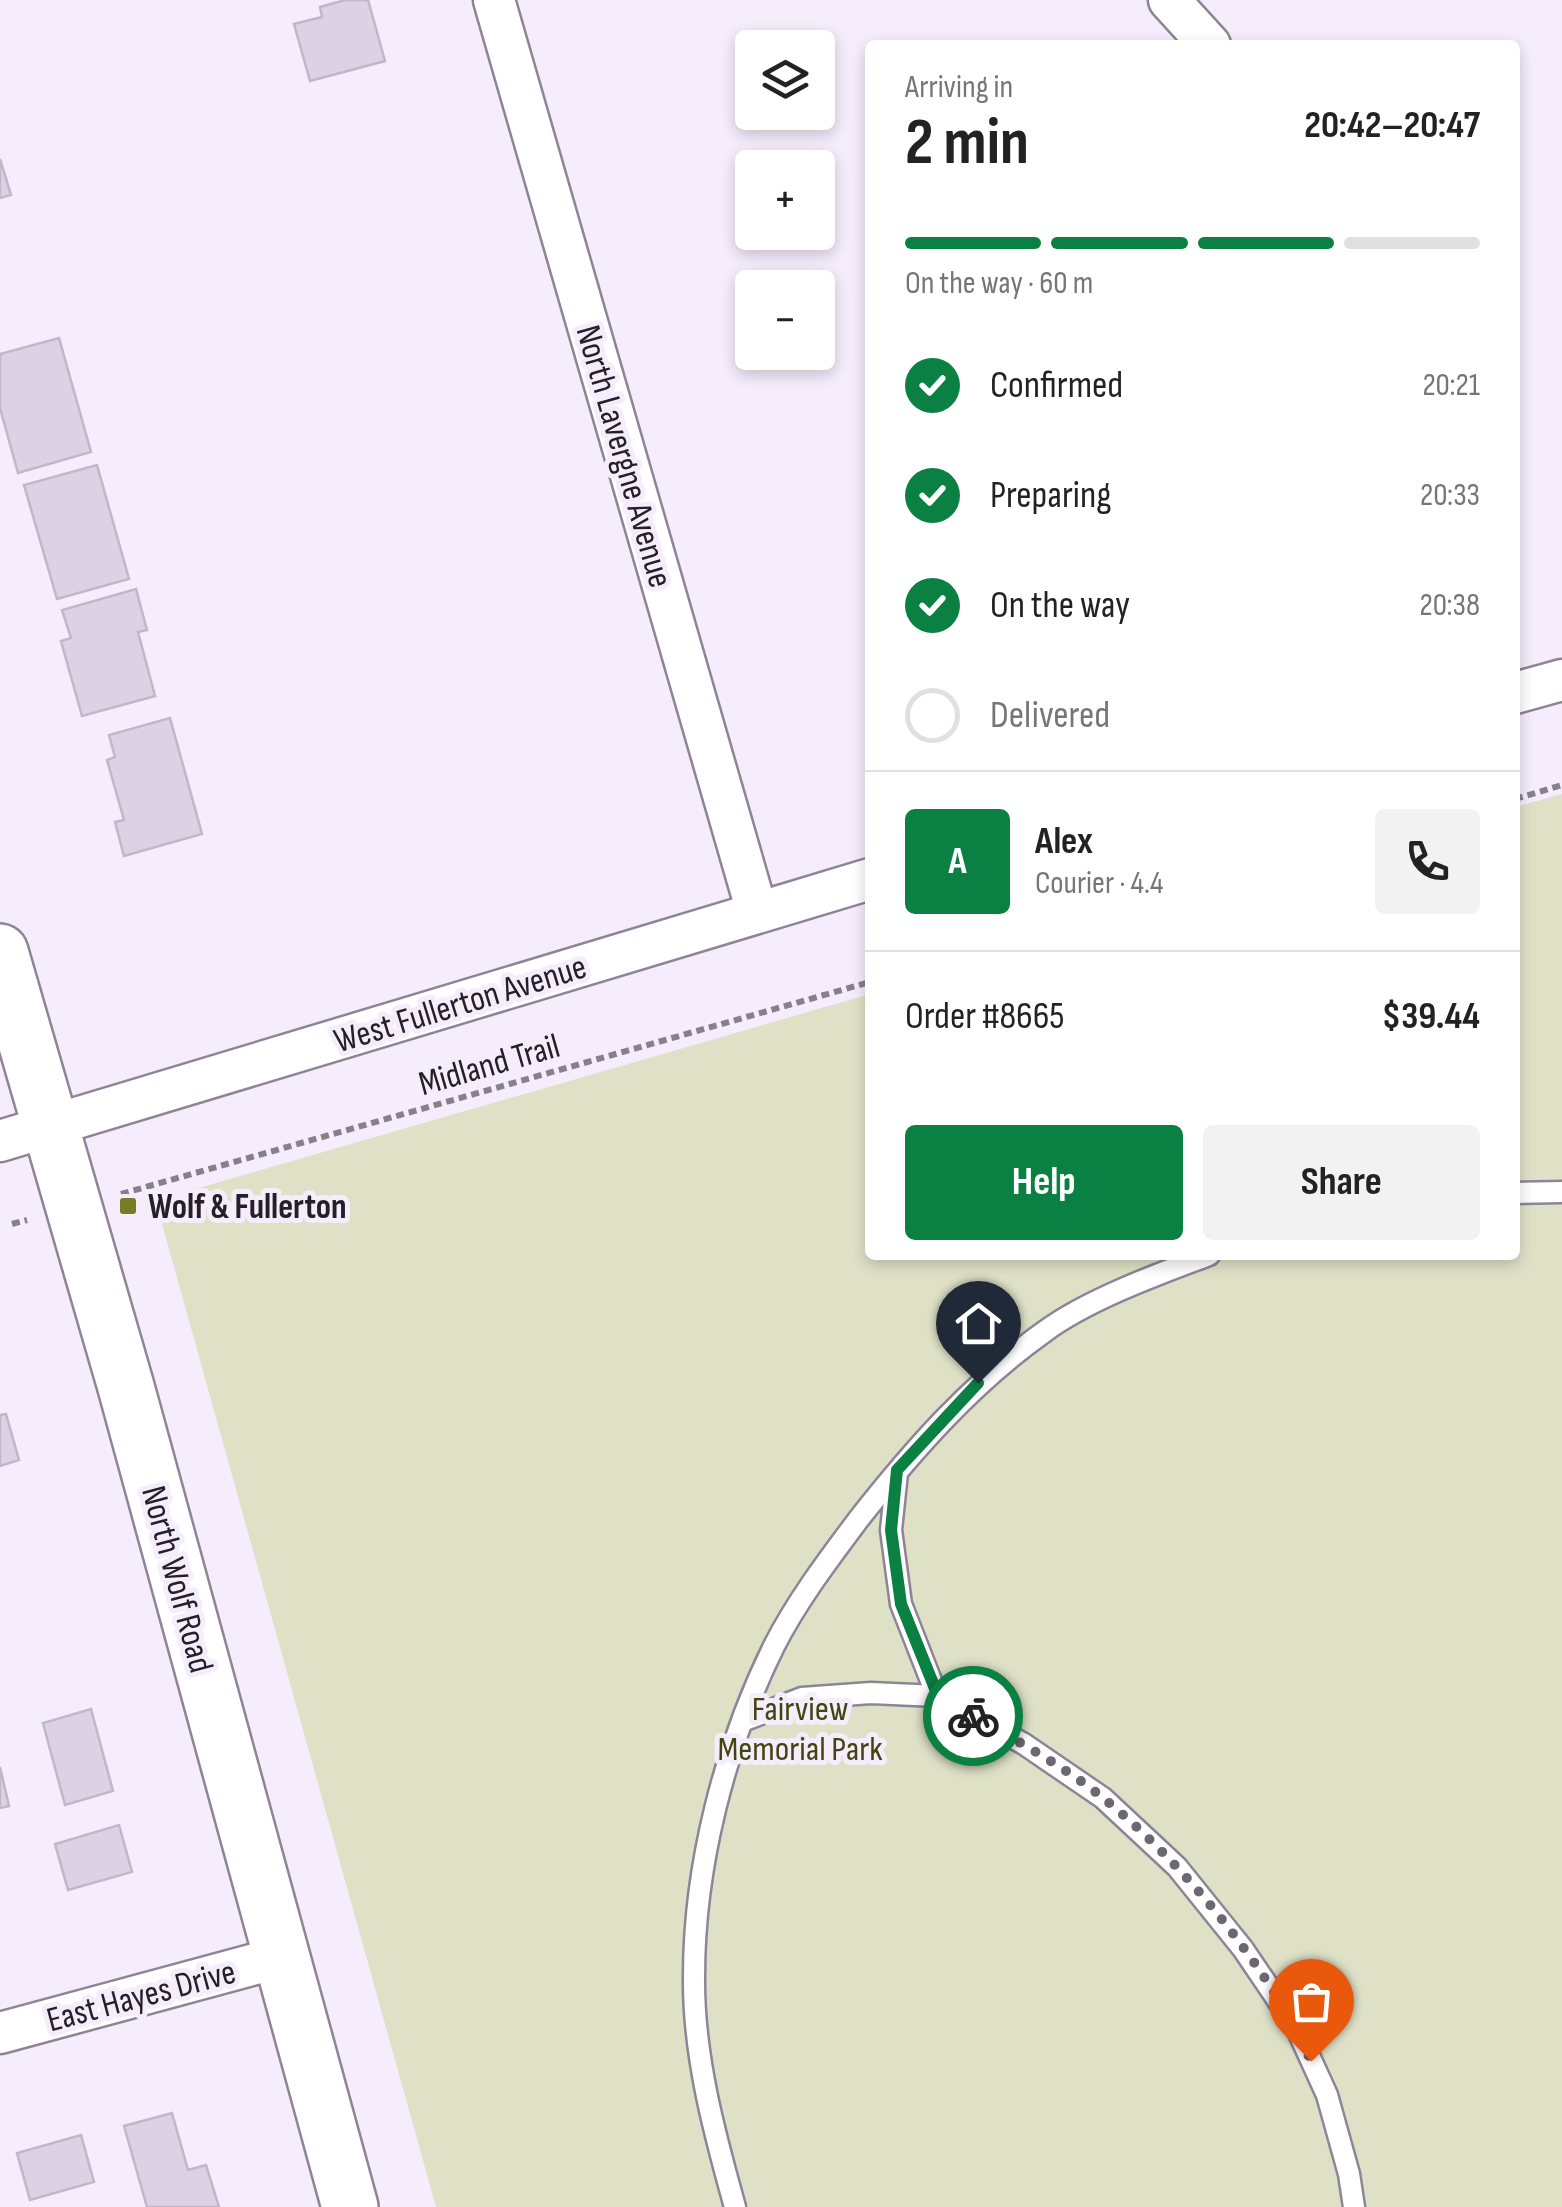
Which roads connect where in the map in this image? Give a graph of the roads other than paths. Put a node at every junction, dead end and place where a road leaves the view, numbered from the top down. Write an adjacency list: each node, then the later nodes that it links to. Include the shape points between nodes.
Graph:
1 (494, 0): 7 (street, North Lavergne Avenue)
2 (1170, 0): 3 (street)
3 (1206, 40)
4 (1562, 680): 5 (street)
5 (1520, 692)
6 (865, 880): 7 (street, West Fullerton Avenue)
7 (757, 912): 9 (street, West Fullerton Avenue)
8 (0, 952): 9 (main road, North Wolf Road)
9 (26, 1135): 16 (main road, North Wolf Road)
10 (1562, 1192): 11 (lane)
11 (1520, 1193)
12 (1196, 1260): 13 (lane, via 1047,1329 978,1383)
13 (897, 1470): 14 (lane, via 891,1530 901,1604); 15 (lane, via 820,1570 774,1647)
14 (938, 1696): 15 (lane, via 802,1698); 20 (lane, via 1103,1798 1177,1868 1296,2026 1327,2095)
15 (745, 1720): 19 (lane, via 719,1790 702,1879 694,1977 705,2089)
16 (281, 1957): 17 (street, East Hayes Drive); 18 (main road, North Wolf Road)
17 (0, 2033)
18 (350, 2207)
19 (735, 2207)
20 (1354, 2207)

